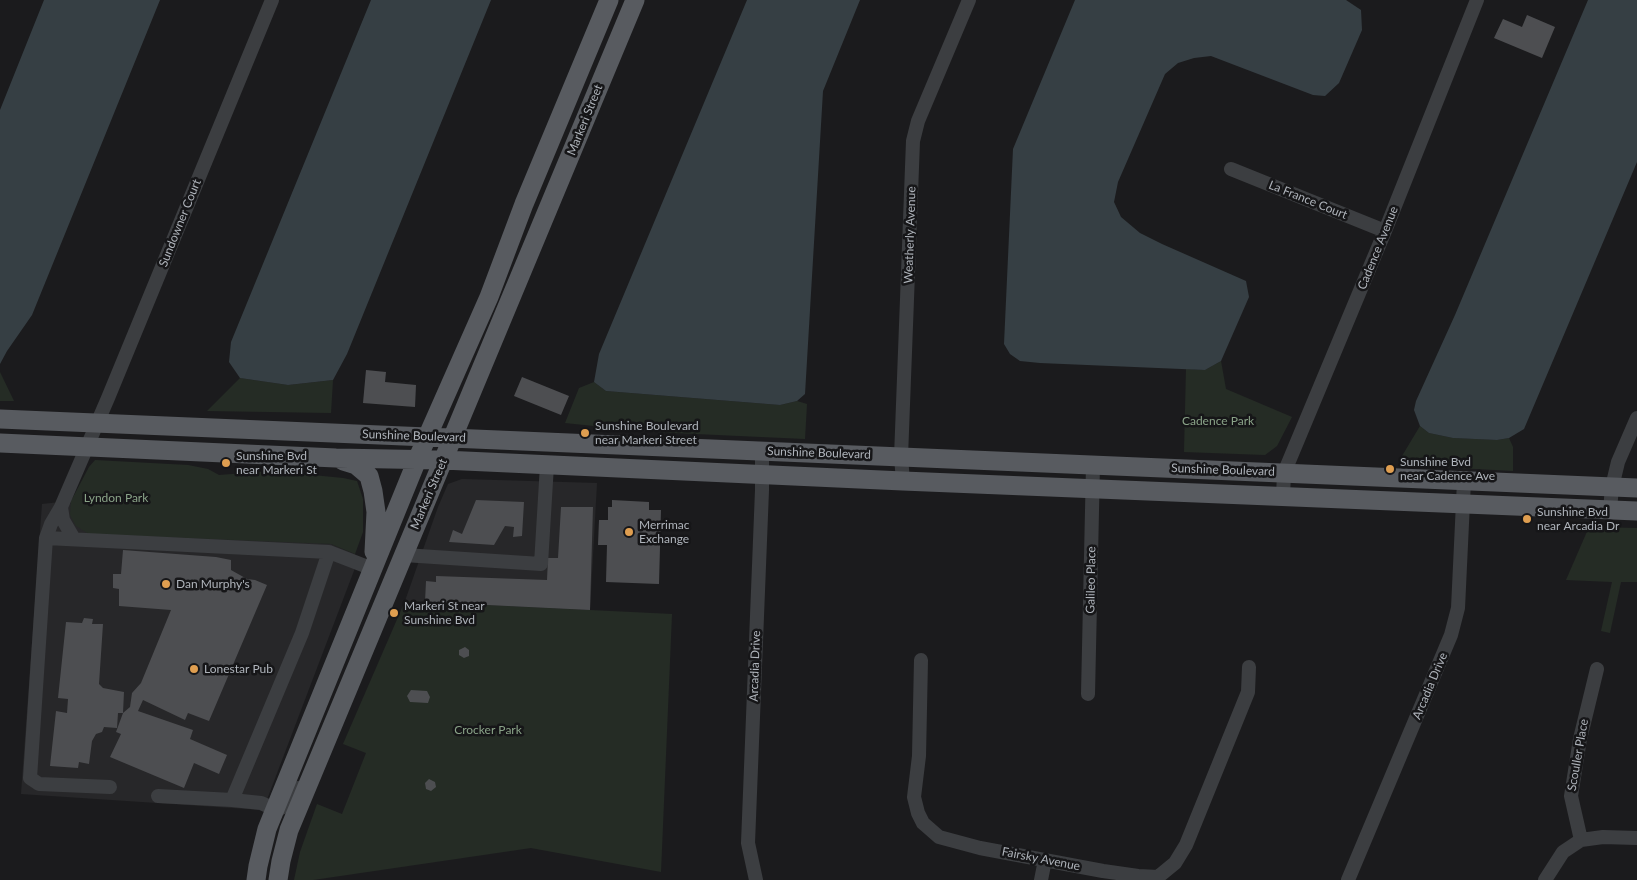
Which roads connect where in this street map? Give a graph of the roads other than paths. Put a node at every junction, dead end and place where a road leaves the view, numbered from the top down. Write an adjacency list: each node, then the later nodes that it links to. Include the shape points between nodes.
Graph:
1 (272, 0): 12 (street, Sundowner Court)
2 (609, 0): 6 (main road, Markeri Street)
3 (635, 0): 7 (main road, Markeri Street)
4 (968, 0): 18 (street, Weatherly Avenue, via 918,121 913,141)
5 (1478, 0): 9 (street, Cadence Avenue)
6 (562, 113): 7 (main road); 13 (main road, Markeri Street, via 489,297)
7 (585, 121): 14 (main road, Markeri Street)
8 (1231, 169): 9 (street, La France Court)
9 (1385, 231): 24 (street, Cadence Avenue)
10 (1637, 418): 28 (street, via 1618,462)
11 (0, 419): 12 (main road, Sunshine Boulevard)
12 (97, 424): 13 (main road, Sunshine Boulevard); 16 (street, Sundowner Court)
13 (427, 436): 14 (main road, Sunshine Boulevard); 20 (main road, Markeri Street)
14 (453, 437): 17 (main road, Sunshine Boulevard); 21 (main road, Markeri Street)
15 (0, 443): 16 (main road, Sunshine Boulevard)
16 (87, 446): 19 (main road, Sunshine Boulevard); 33 (street, Sundowner Court)
17 (762, 451): 18 (main road, Sunshine Boulevard); 25 (street, Arcadia Drive)
18 (901, 456): 23 (main road, Sunshine Boulevard); 26 (street, Weatherly Avenue)
19 (336, 458): 20 (main road, Sunshine Boulevard); 40 (main road, via 356,465 369,476 376,512)
20 (417, 460): 21 (main road, Sunshine Boulevard); 40 (main road, Markeri Street)
21 (443, 460): 22 (main road, Sunshine Boulevard); 39 (main road, Markeri Street)
22 (546, 465): 25 (main road, Sunshine Boulevard); 39 (street, via 541,564)
23 (1093, 465): 24 (main road, Sunshine Boulevard); 30 (street, Galileo Place)
24 (1284, 473): 27 (main road, Sunshine Boulevard); 31 (street, Cadence Avenue)
25 (762, 475): 26 (main road, Sunshine Boulevard); 55 (street, Arcadia Drive, via 748,843)
26 (903, 481): 30 (main road, Sunshine Boulevard)
27 (1464, 481): 28 (main road, Sunshine Boulevard); 32 (street, Arcadia Drive)
28 (1612, 487): 29 (main road, Sunshine Boulevard); 34 (street)
29 (1637, 488)
30 (1092, 489): 31 (main road, Sunshine Boulevard); 45 (street, Galileo Place)
31 (1283, 497): 32 (main road, Sunshine Boulevard)
32 (1463, 503): 34 (main road, Sunshine Boulevard); 57 (street, Arcadia Drive, via 1458,608 1451,635)
33 (61, 507): 36 (street, Sundowner Court); 37 (street, via 63,520)
34 (1610, 510): 35 (main road, Sunshine Boulevard)
35 (1637, 511)
36 (46, 538): 37 (street); 46 (street, via 30,778 39,784)
37 (74, 539): 38 (street)
38 (329, 552): 40 (street); 48 (street, via 302,633)
39 (404, 555): 44 (main road, Markeri Street)
40 (373, 568): 49 (main road, Markeri Street)
41 (921, 660): 52 (street, Fairsky Avenue, via 919,756 914,797 923,823 939,837)
42 (1249, 667): 52 (street, Fairsky Avenue, via 1248,692 1186,845 1174,863 1158,876 1138,876)
43 (1597, 670): 51 (street, Scouller Place, via 1580,739 1571,796)
44 (350, 685): 49 (street, via 329,713 291,803); 54 (main road, Markeri Street, via 289,830)
45 (1088, 694)
46 (110, 787)
47 (158, 796): 48 (street)
48 (232, 800): 49 (street, via 261,803)
49 (276, 810): 53 (main road, Markeri Street)
50 (1637, 838): 51 (street)
51 (1580, 840): 58 (street, via 1563,852)
52 (1045, 860): 56 (street)
53 (256, 880)
54 (278, 880)
55 (756, 880)
56 (1041, 880)
57 (1348, 880)
58 (1546, 880)

